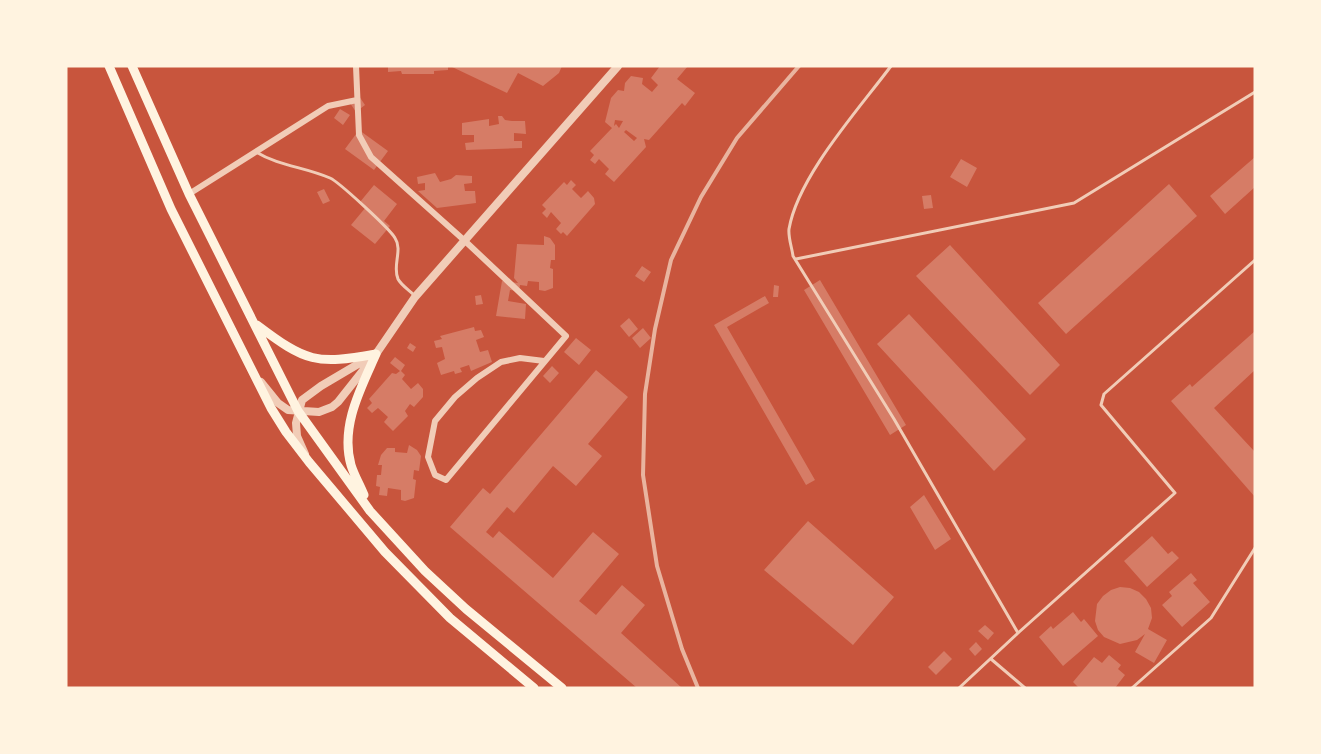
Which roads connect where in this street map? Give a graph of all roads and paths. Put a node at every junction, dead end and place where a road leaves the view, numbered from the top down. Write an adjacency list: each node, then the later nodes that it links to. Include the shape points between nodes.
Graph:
1 (109, 66): 17 (main road, via 171,209)
2 (132, 66): 9 (main road)
3 (356, 66): 7 (street)
4 (618, 66): 10 (street)
5 (891, 66): 11 (lane, via 829,149 795,207 789,231)
6 (1255, 92): 11 (lane, via 1074,203)
7 (357, 100): 8 (street, via 328,106); 10 (street, via 359,135 371,157)
8 (255, 152): 9 (street); 13 (lane, via 337,182 396,239 396,273)
9 (189, 194): 14 (main road)
10 (465, 242): 13 (street); 16 (street, via 566,336)
11 (795, 259): 22 (lane, via 894,419)
12 (1255, 260): 22 (lane, via 1104,394 1101,405 1175,494)
13 (415, 297): 15 (street)
14 (254, 322): 15 (main road, via 287,348 309,357 340,360); 18 (main road)
15 (376, 354): 18 (street, via 314,390 302,400); 18 (street, via 332,407 319,412); 20 (main road, via 353,407 348,447)
16 (544, 361): 16 (street, via 446,480 435,476 428,457 435,421 455,397 501,362 520,358)
17 (255, 375): 18 (street, via 282,407); 19 (main road, via 276,416)
18 (298, 411): 19 (street, via 296,430); 20 (main road)
19 (309, 462): 24 (main road, via 416,585)
20 (370, 511): 25 (main road, via 466,609)
21 (1255, 548): 28 (lane, via 1211,618)
22 (1018, 633): 23 (lane)
23 (991, 659): 26 (lane); 27 (lane)
24 (534, 688)
25 (561, 688)
26 (959, 688)
27 (1025, 688)
28 (1132, 688)

